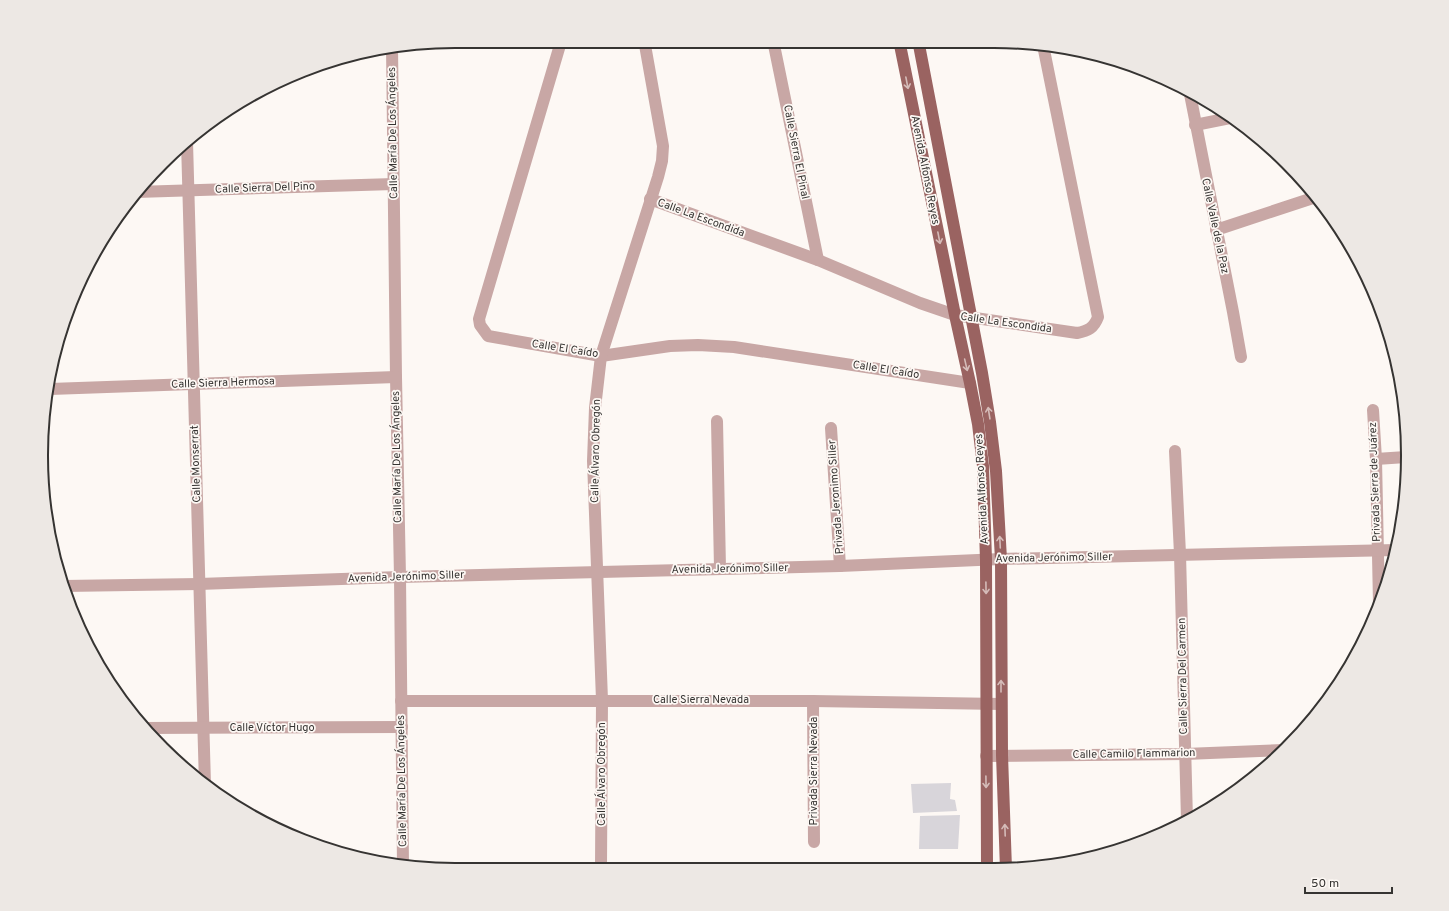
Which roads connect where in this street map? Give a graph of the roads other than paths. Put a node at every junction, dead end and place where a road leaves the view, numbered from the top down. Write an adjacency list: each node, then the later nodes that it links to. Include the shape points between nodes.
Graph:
1 (559, 48): 21 (street, Calle El Caído, via 479,319 488,336)
2 (646, 48): 15 (street, Calle Álvaro Obregón, via 662,146 662,161)
3 (775, 48): 18 (street, Calle Sierra El Pinal)
4 (901, 48): 19 (main road, Avenida Alfonso Reyes, one-way to 19)
5 (920, 48): 20 (main road, Avenida Alfonso Reyes)
6 (1044, 51): 20 (street, Calle La Escondida, via 1098,317 1090,329 1077,333)
7 (392, 53): 12 (street, Calle María De Los Ángeles)
8 (1191, 100): 10 (street, Calle Valle de la Paz)
9 (1223, 119): 10 (street)
10 (1195, 125): 17 (street, Calle Valle de la Paz)
11 (187, 149): 13 (street, Calle Monserrat)
12 (394, 184): 13 (street, Calle Sierra Del Pino); 23 (street, Calle María De Los Ángeles)
13 (188, 191): 14 (street, Calle Sierra Del Pino); 25 (street, Calle Monserrat)
14 (145, 192)
15 (650, 199): 18 (street, Calle La Escondida); 21 (street, Calle Álvaro Obregón)
16 (1310, 199): 17 (street)
17 (1216, 230): 22 (street, Calle Valle de la Paz)
18 (818, 260): 19 (street, Calle La Escondida)
19 (955, 315): 20 (street, Calle La Escondida); 24 (main road, Avenida Alfonso Reyes, one-way to 24)
20 (971, 317): 36 (main road, Avenida Alfonso Reyes, one-way to 20, via 996,471 990,422)
21 (601, 356): 24 (street, Calle El Caído, via 670,346 734,347); 40 (street, Calle Álvaro Obregón, via 595,408 593,461)
22 (1241, 358)
23 (396, 377): 25 (street, Calle Sierra Hermosa); 41 (street, Calle María De Los Ángeles)
24 (970, 383): 37 (main road, Avenida Alfonso Reyes, via 978,424 982,466)
25 (193, 384): 26 (street, Calle Sierra Hermosa); 42 (street, Calle Monserrat)
26 (54, 389)
27 (1373, 410): 32 (street, Privada Sierra de Juárez)
28 (716, 421): 39 (street)
29 (831, 428): 38 (street, Privada Jeronimo Siller)
30 (1174, 451): 35 (street, Calle Sierra Del Carmen)
31 (1401, 457): 32 (street)
32 (1376, 459): 33 (street, Privada Sierra de Juárez)
33 (1377, 550): 34 (street, Avenida Jerónimo Siller); 35 (street, Avenida Jerónimo Siller); 44 (street, Privada Sierra de Juárez)
34 (1390, 550)
35 (1180, 554): 36 (street, Avenida Jerónimo Siller); 54 (street, Calle Sierra Del Carmen)
36 (1001, 559): 37 (street, Avenida Jerónimo Siller); 49 (main road, Avenida Alfonso Reyes, one-way to 36)
37 (986, 560): 38 (street, Avenida Jerónimo Siller); 48 (main road, Avenida Alfonso Reyes, one-way to 48)
38 (840, 566): 39 (street, Avenida Jerónimo Siller)
39 (720, 568): 40 (street, Avenida Jerónimo Siller)
40 (597, 573): 41 (street, Avenida Jerónimo Siller); 45 (street, Calle Álvaro Obregón)
41 (400, 577): 42 (street, Avenida Jerónimo Siller); 46 (street, Calle María De Los Ángeles)
42 (199, 584): 43 (street, Avenida Jerónimo Siller); 52 (street, Calle Monserrat)
43 (70, 586)
44 (1378, 588)
45 (602, 700): 46 (street, Calle Sierra Nevada); 47 (street, Calle Sierra Nevada); 61 (street, Calle Álvaro Obregón)
46 (401, 701): 50 (street, Calle María De Los Ángeles)
47 (813, 701): 48 (street, Calle Sierra Nevada); 59 (street, Privada Sierra Nevada)
48 (985, 704): 49 (street, Calle Sierra Nevada); 56 (main road, Avenida Alfonso Reyes)
49 (1002, 704): 55 (main road, Avenida Alfonso Reyes)
50 (402, 727): 52 (street, Calle Víctor Hugo); 60 (street, Calle María De Los Ángeles)
51 (153, 728): 52 (street, Calle Víctor Hugo)
52 (204, 728): 57 (street, Calle Monserrat)
53 (1275, 750): 54 (street, Calle Camilo Flammarion)
54 (1185, 754): 55 (street, Calle Camilo Flammarion); 58 (street, Calle Sierra Del Carmen)
55 (1002, 755): 56 (street, Calle Camilo Flammarion); 63 (main road, Avenida Alfonso Reyes, one-way to 55)
56 (986, 756): 62 (main road, Avenida Alfonso Reyes, one-way to 62)
57 (205, 777)
58 (1187, 814)
59 (814, 842)
60 (403, 860)
61 (601, 863)
62 (987, 863)
63 (1006, 863)

